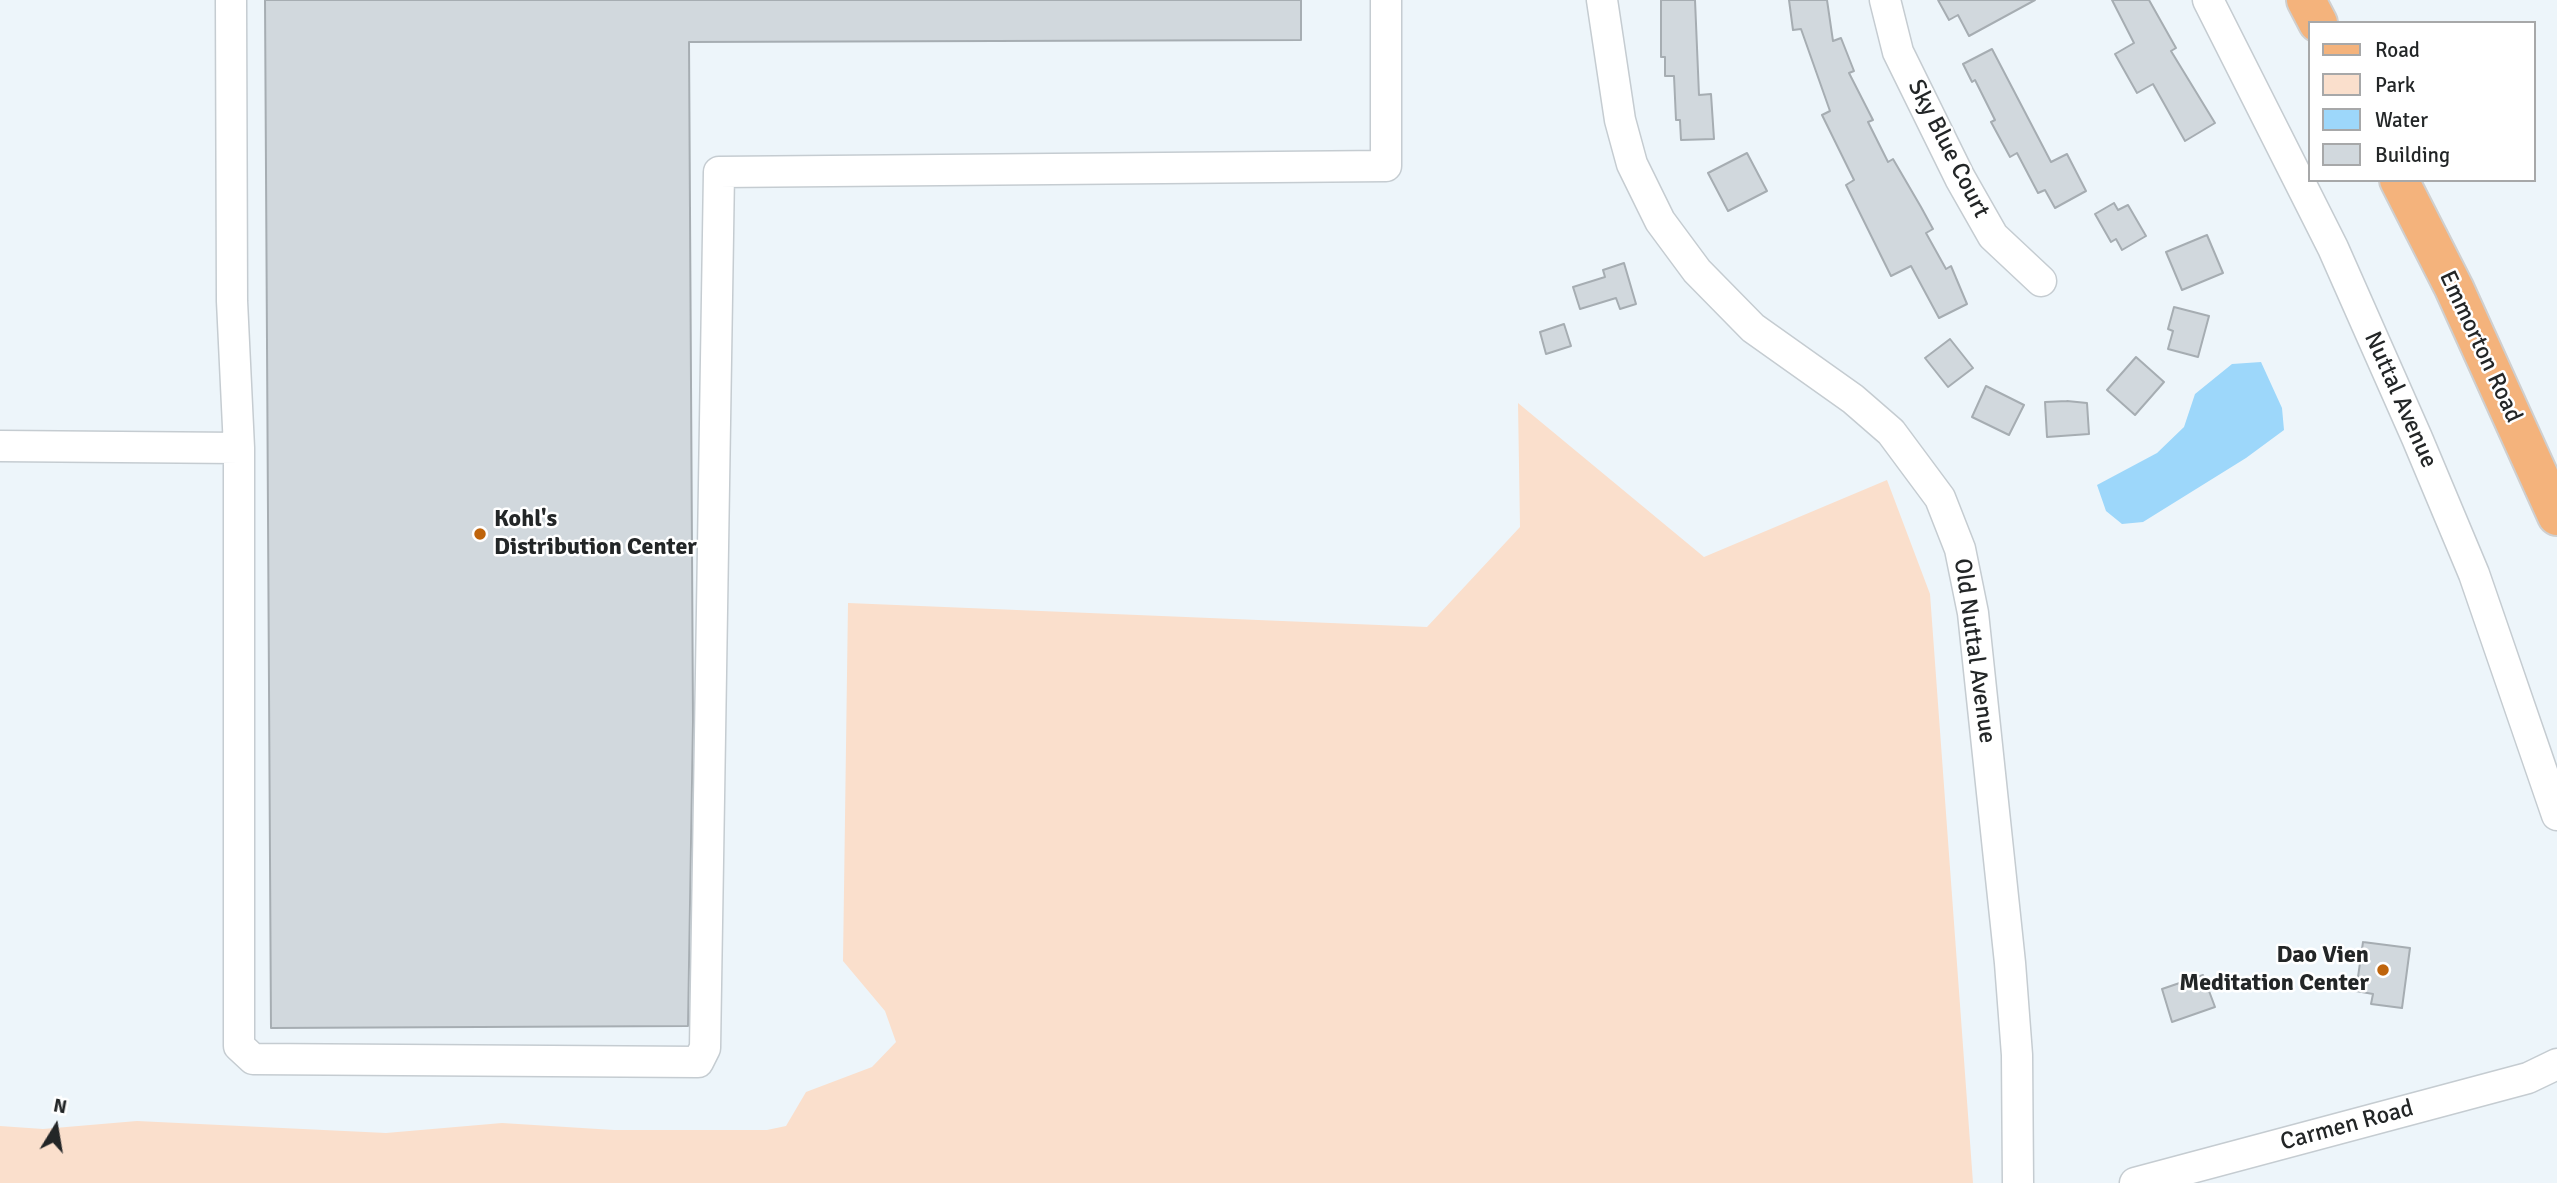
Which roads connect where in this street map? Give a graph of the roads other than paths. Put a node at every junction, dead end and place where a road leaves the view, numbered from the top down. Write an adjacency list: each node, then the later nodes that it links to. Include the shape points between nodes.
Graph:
1 (230, 0): 11 (street, via 232,301)
2 (1387, 0): 11 (street, via 1386,166 719,172 705,1048 698,1062 253,1059 239,1046)
3 (1602, 0): 15 (street, Old Nuttal Avenue, via 1620,120 1632,164 1660,222 1697,271 1752,327 1891,432 1940,498 1960,549 1973,613 2010,963 2017,1055)
4 (1885, 0): 9 (street, Sky Blue Court, via 1898,52 1960,178 1993,236)
5 (2208, 0): 13 (street, Nuttal Avenue, via 2333,248 2417,438 2474,574)
6 (2306, 0): 7 (main road)
7 (2317, 21)
8 (2400, 182): 12 (main road, Emmorton Road, via 2454,288)
9 (2041, 281)
10 (0, 446): 11 (street)
11 (239, 448)
12 (2557, 516)
13 (2557, 815)
14 (2557, 1064): 16 (street, Carmen Road, via 2528,1078)
15 (2018, 1183)
16 (2135, 1183)

